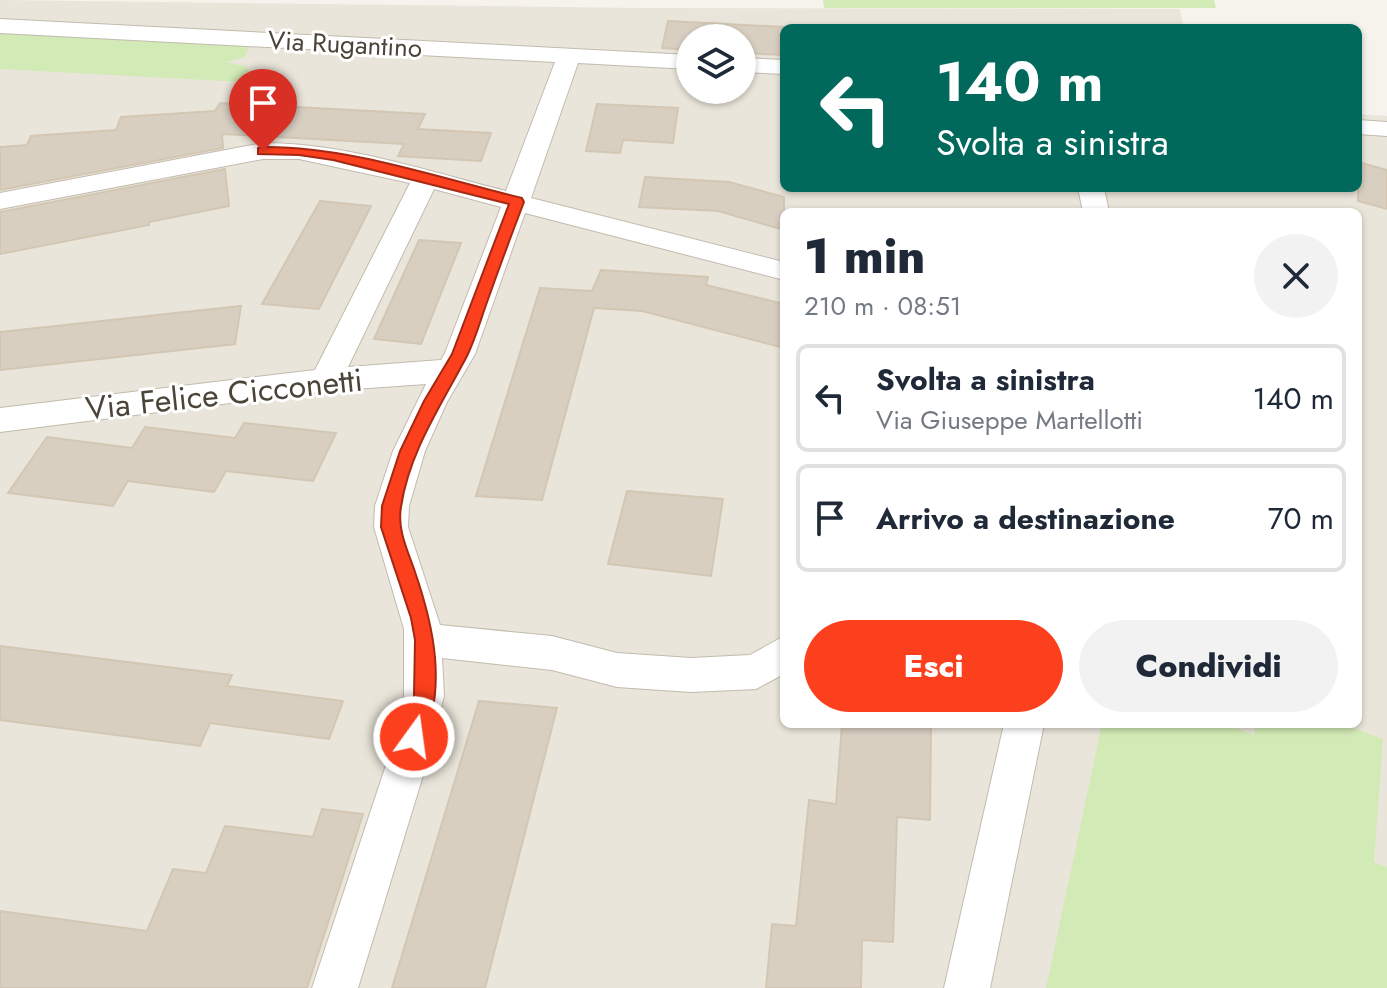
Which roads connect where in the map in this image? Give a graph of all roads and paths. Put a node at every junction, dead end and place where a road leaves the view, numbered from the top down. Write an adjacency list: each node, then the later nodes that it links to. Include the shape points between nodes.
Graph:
1 (0, 26): 2 (street, Via Rugantino)
2 (569, 56): 3 (street, Via Rugantino); 10 (street)
3 (676, 61)
4 (756, 66): 5 (street)
5 (780, 67)
6 (1362, 127): 7 (street)
7 (1387, 129)
8 (425, 180): 9 (street, via 323,154 263,151); 10 (street); 13 (street)
9 (0, 201)
10 (517, 202): 11 (street); 12 (street, via 460,354)
11 (780, 270)
12 (448, 371): 13 (street, Via Felice Cicconetti); 15 (street, via 409,451 390,517)
13 (326, 380): 14 (street, Via Felice Cicconetti)
14 (0, 420)
15 (425, 640): 16 (street, via 552,653 617,670 691,675 756,672); 18 (street, via 421,715)
16 (780, 656)
17 (1023, 728): 19 (street)
18 (335, 988)
19 (967, 988)

